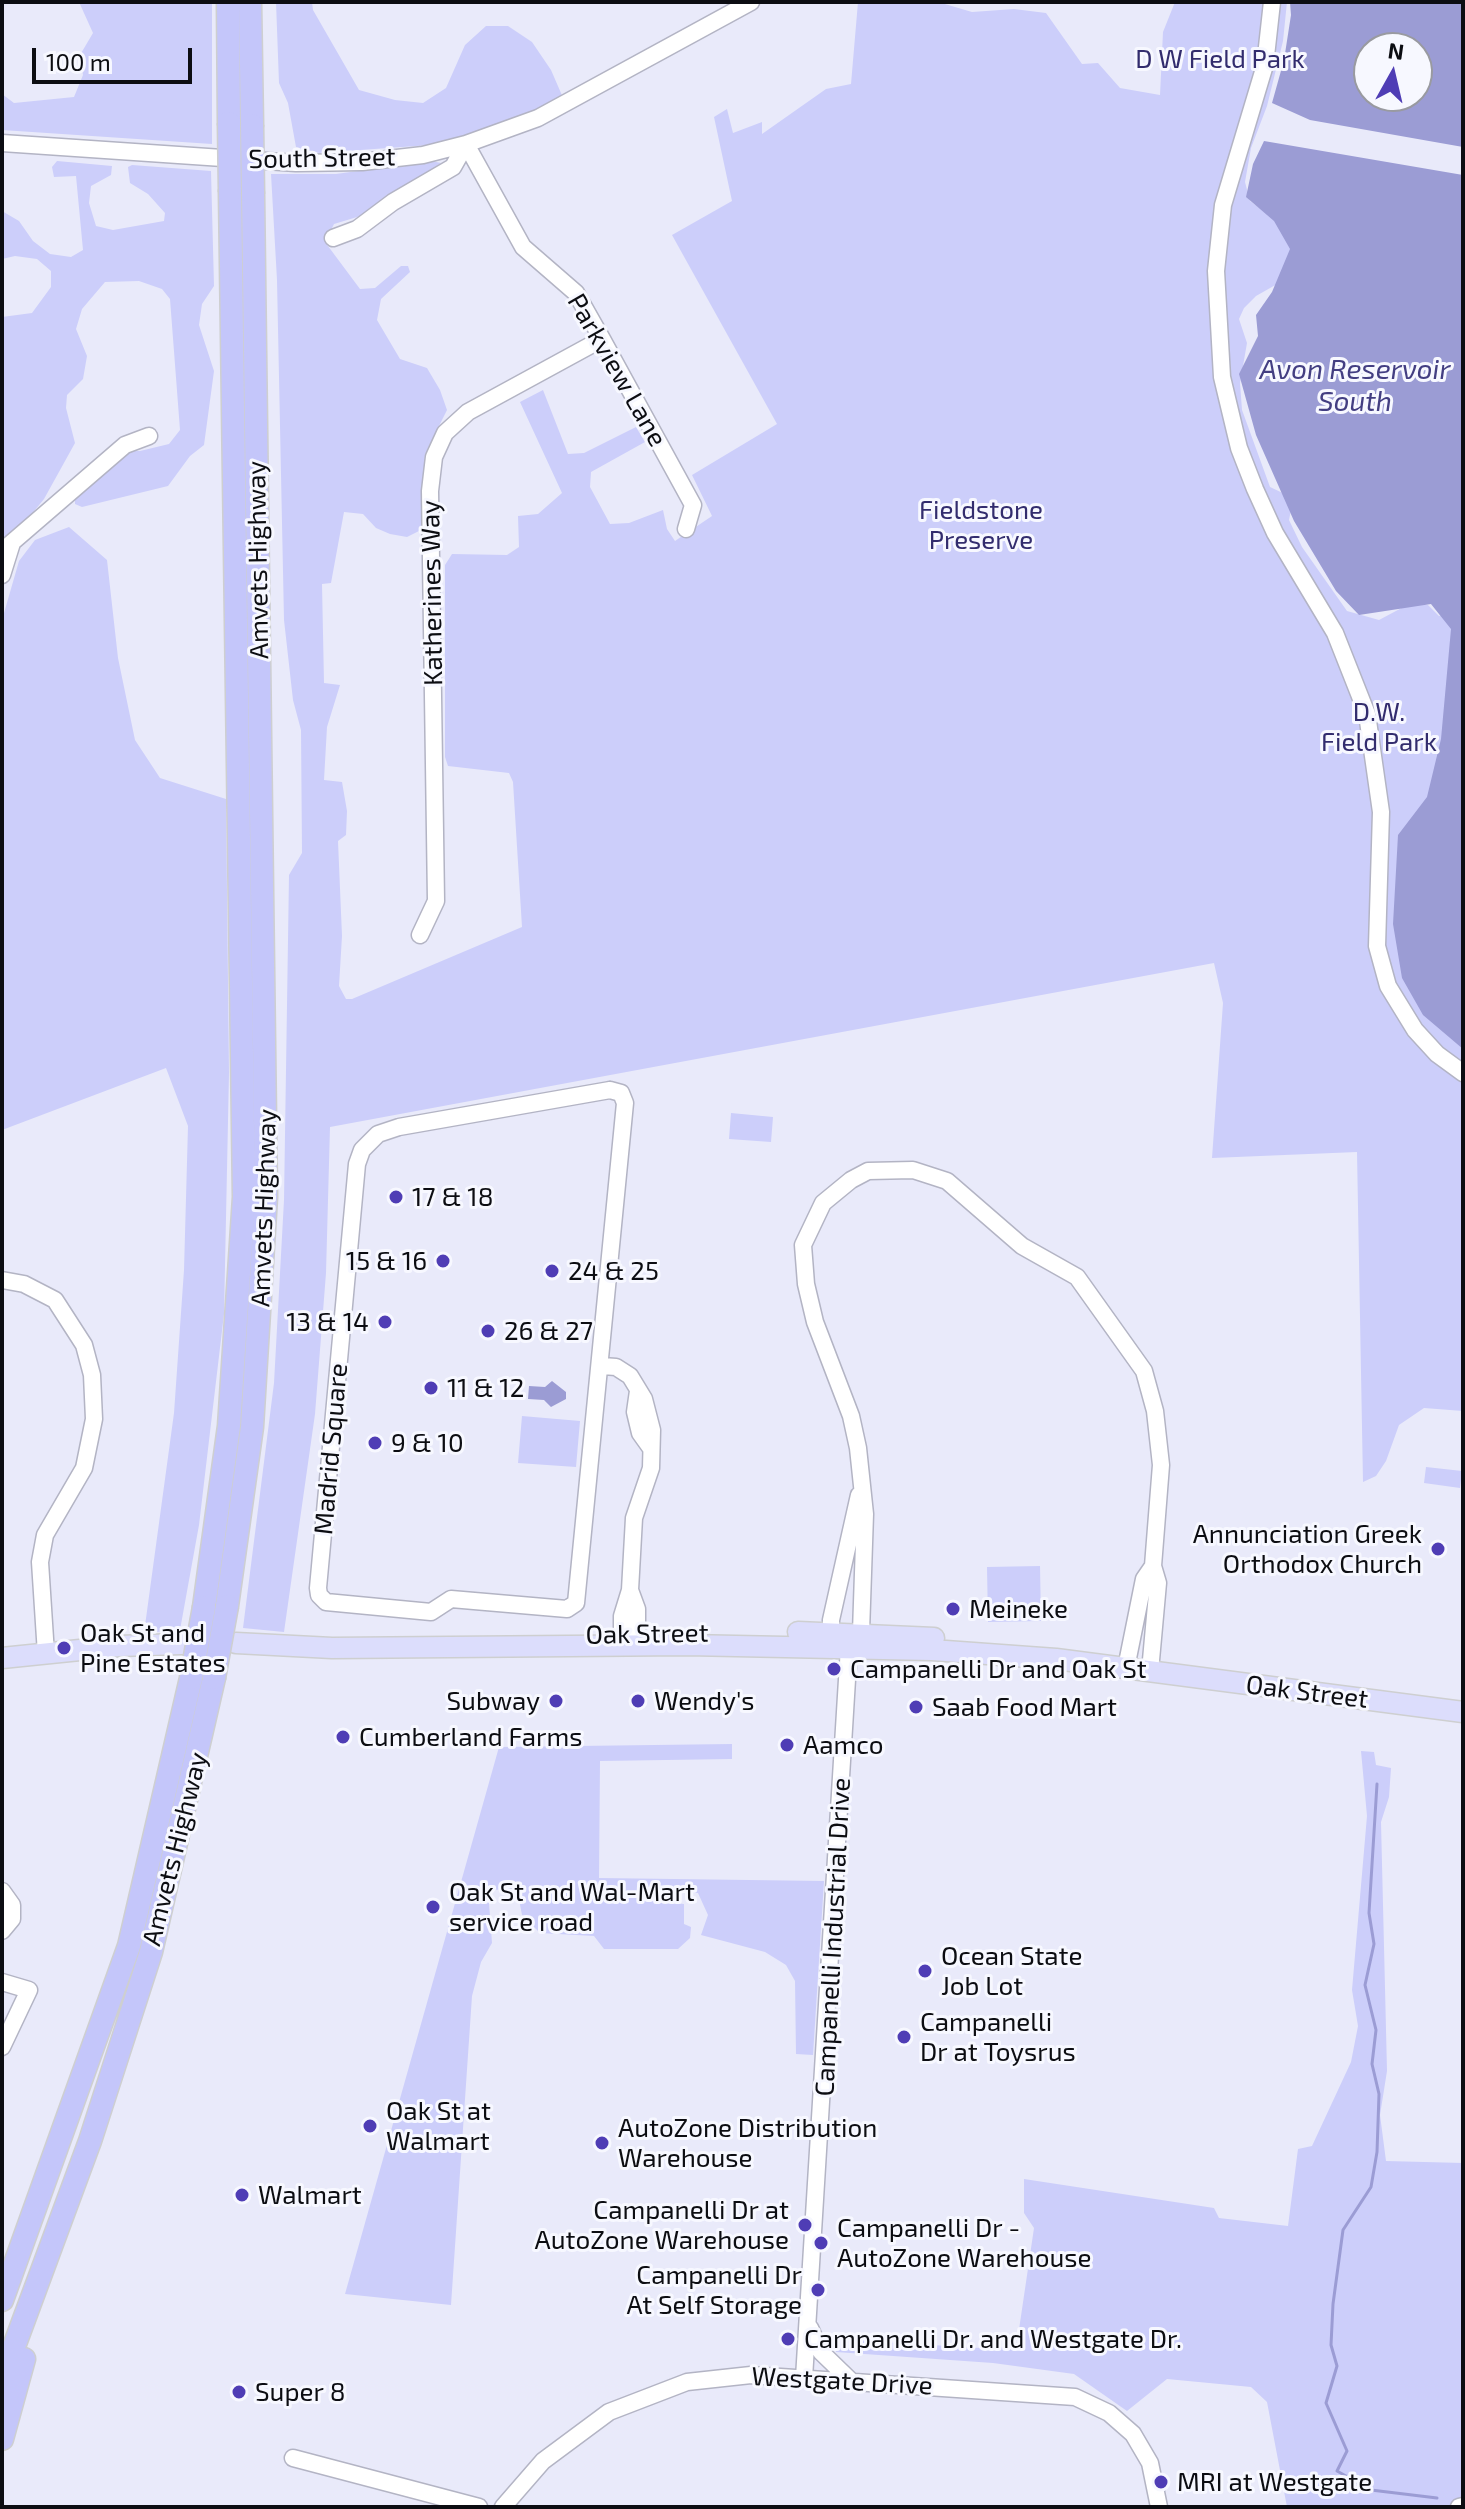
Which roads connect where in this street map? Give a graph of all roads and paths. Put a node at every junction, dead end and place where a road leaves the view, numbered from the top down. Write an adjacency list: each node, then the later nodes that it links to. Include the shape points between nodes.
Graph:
1 (228, 2): 5 (highway, Amvets Highway)
2 (250, 2): 5 (highway, Amvets Highway)
3 (751, 2): 7 (street, South Street, via 558,108)
4 (1272, 2): 16 (street, via 1268,54 1223,205 1216,271 1220,360 1232,423 1255,489 1343,651 1367,714 1378,774 1376,918 1381,965 1415,1030)
5 (240, 124): 8 (highway, Amvets Highway, bridge)
6 (2, 143): 7 (street, South Street, via 308,163 392,159)
7 (466, 144): 9 (street, via 453,167 357,229); 10 (street, Parkview Lane, via 523,247 576,293)
8 (242, 193): 28 (highway, Amvets Highway, bridge, via 244,1197 229,1426 204,1607); 28 (highway, Amvets Highway, bridge, via 267,1169 252,1427 227,1606)
9 (333, 238)
10 (602, 339): 12 (street, Parkview Lane, via 693,505); 15 (street, Katherines Way, via 468,412 445,433 434,457 430,491 436,901)
11 (149, 436): 13 (street, via 125,445)
12 (686, 529)
13 (7, 547): 14 (street)
14 (2, 575)
15 (420, 935)
16 (1463, 1073)
17 (2, 1280): 24 (street, via 24,1284 55,1300 84,1345 92,1375 94,1419 84,1468 45,1535 40,1562)
18 (602, 1366): 18 (street, Madrid Square, via 625,1103 621,1093 610,1090 399,1127 370,1141 357,1164 321,1599 424,1612 451,1599 573,1607); 22 (street, via 624,1371 648,1410 652,1430 651,1468 634,1518 630,1590 637,1609)
19 (860, 1490): 20 (street, Campanelli Industrial Drive, via 856,1434 815,1322 803,1245 823,1203 851,1180 868,1171 929,1173 964,1193 1022,1246 1077,1277 1139,1363 1155,1411 1161,1465); 21 (street); 23 (street, Campanelli Industrial Drive, via 865,1514)
20 (1153, 1566): 26 (street, via 1144,1579); 27 (street, via 1158,1583)
21 (831, 1632): 22 (main road, Oak Street); 23 (main road, Oak Street)
22 (630, 1640): 23 (main road, Oak Street); 24 (main road, Oak Street, via 332,1648 136,1645)
23 (855, 1640): 26 (main road, Oak Street, via 1007,1646); 36 (street, Campanelli Industrial Drive)
24 (46, 1654): 25 (main road, Oak Street)
25 (2, 1658)
26 (1126, 1668): 27 (main road, Oak Street)
27 (1150, 1671): 29 (main road, Oak Street)
28 (203, 1678): 34 (highway, Amvets Highway, via 151,1952); 35 (highway, Amvets Highway, via 129,1946)
29 (1463, 1712)
30 (2, 1891): 31 (street, via 9,1897 12,1919)
31 (2, 1931)
32 (2, 1982): 33 (street, via 29,1990)
33 (2, 2047)
34 (44, 2270): 38 (highway, Amvets Highway); 40 (highway)
35 (2, 2299)
36 (808, 2322): 37 (street, Campanelli Industrial Drive); 39 (street, via 821,2352)
37 (804, 2378): 39 (street, Westgate Drive); 43 (street, Westgate Drive, via 751,2375 687,2382 632,2401 566,2442)
38 (2, 2379)
39 (853, 2381): 44 (street, Westgate Drive, via 1059,2395 1093,2403 1122,2422 1142,2447 1156,2481)
40 (2, 2439)
41 (293, 2458): 42 (street)
42 (479, 2507)
43 (503, 2507)
44 (1159, 2507)

